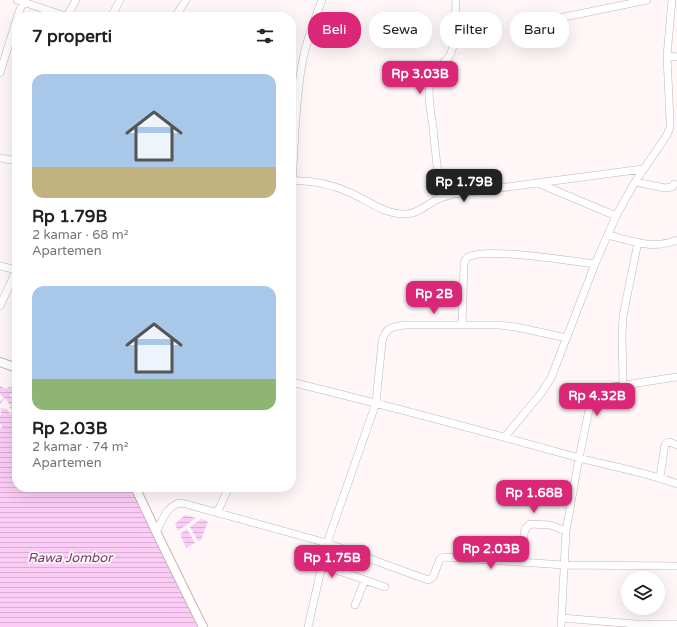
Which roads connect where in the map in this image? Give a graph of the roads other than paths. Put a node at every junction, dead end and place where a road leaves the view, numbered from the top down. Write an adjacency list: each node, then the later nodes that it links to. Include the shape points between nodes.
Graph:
1 (76, 0): 11 (street)
2 (120, 0): 12 (street)
3 (186, 0): 13 (street)
4 (322, 0): 19 (street, via 302,64)
5 (456, 0): 27 (street, via 451,52 434,72 429,87)
6 (647, 0): 14 (street)
7 (672, 0): 16 (street)
8 (20, 1): 9 (street); 10 (street)
9 (18, 12)
10 (53, 12)
11 (70, 12)
12 (114, 12)
13 (178, 12)
14 (569, 16)
15 (12, 34): 18 (street)
16 (667, 56): 17 (street); 22 (street, via 670,127 663,142)
17 (677, 57)
18 (0, 73)
19 (296, 112)
20 (0, 158): 21 (street)
21 (12, 160)
22 (643, 169): 24 (street); 25 (street)
23 (296, 181): 27 (street, via 336,187 399,214 414,212)
24 (634, 182): 26 (street, via 665,188 672,188); 28 (street)
25 (538, 183): 27 (street); 28 (street)
26 (674, 184)
27 (441, 197)
28 (616, 216): 29 (street)
29 (608, 235): 31 (street); 32 (street)
30 (677, 240): 31 (street, via 657,245)
31 (638, 242): 43 (street, via 624,316)
32 (595, 264): 37 (street, via 497,253 470,256 464,265); 38 (street)
33 (0, 266): 34 (street)
34 (12, 269)
35 (12, 281): 36 (street)
36 (0, 306)
37 (462, 324): 38 (street, via 516,327); 44 (street, via 405,325 387,330 382,342)
38 (567, 338): 45 (street, via 547,385)
39 (0, 362): 40 (street)
40 (12, 366)
41 (677, 377): 43 (street)
42 (296, 383): 44 (street)
43 (623, 384): 47 (street, via 598,389 593,393)
44 (376, 403): 45 (street); 56 (street)
45 (505, 437): 47 (street)
46 (677, 445): 48 (street, via 669,442 665,444)
47 (579, 458): 48 (street); 53 (street)
48 (660, 477): 49 (street)
49 (677, 484)
50 (137, 492): 54 (street)
51 (228, 492): 52 (street)
52 (217, 513): 54 (street, via 189,504 177,504 170,508); 56 (street)
53 (566, 531): 55 (street, via 550,525 530,524 525,529); 57 (street)
54 (156, 532): 65 (street)
55 (523, 540)
56 (327, 543): 57 (street, via 428,580 433,577 440,559 444,557); 58 (street)
57 (564, 565): 59 (street); 63 (street)
58 (321, 566): 60 (street); 66 (street)
59 (677, 566)
60 (365, 580): 61 (street); 62 (street)
61 (385, 587)
62 (355, 605)
63 (561, 618): 64 (street); 67 (street)
64 (677, 624)
65 (203, 627)
66 (308, 627)
67 (561, 627)

